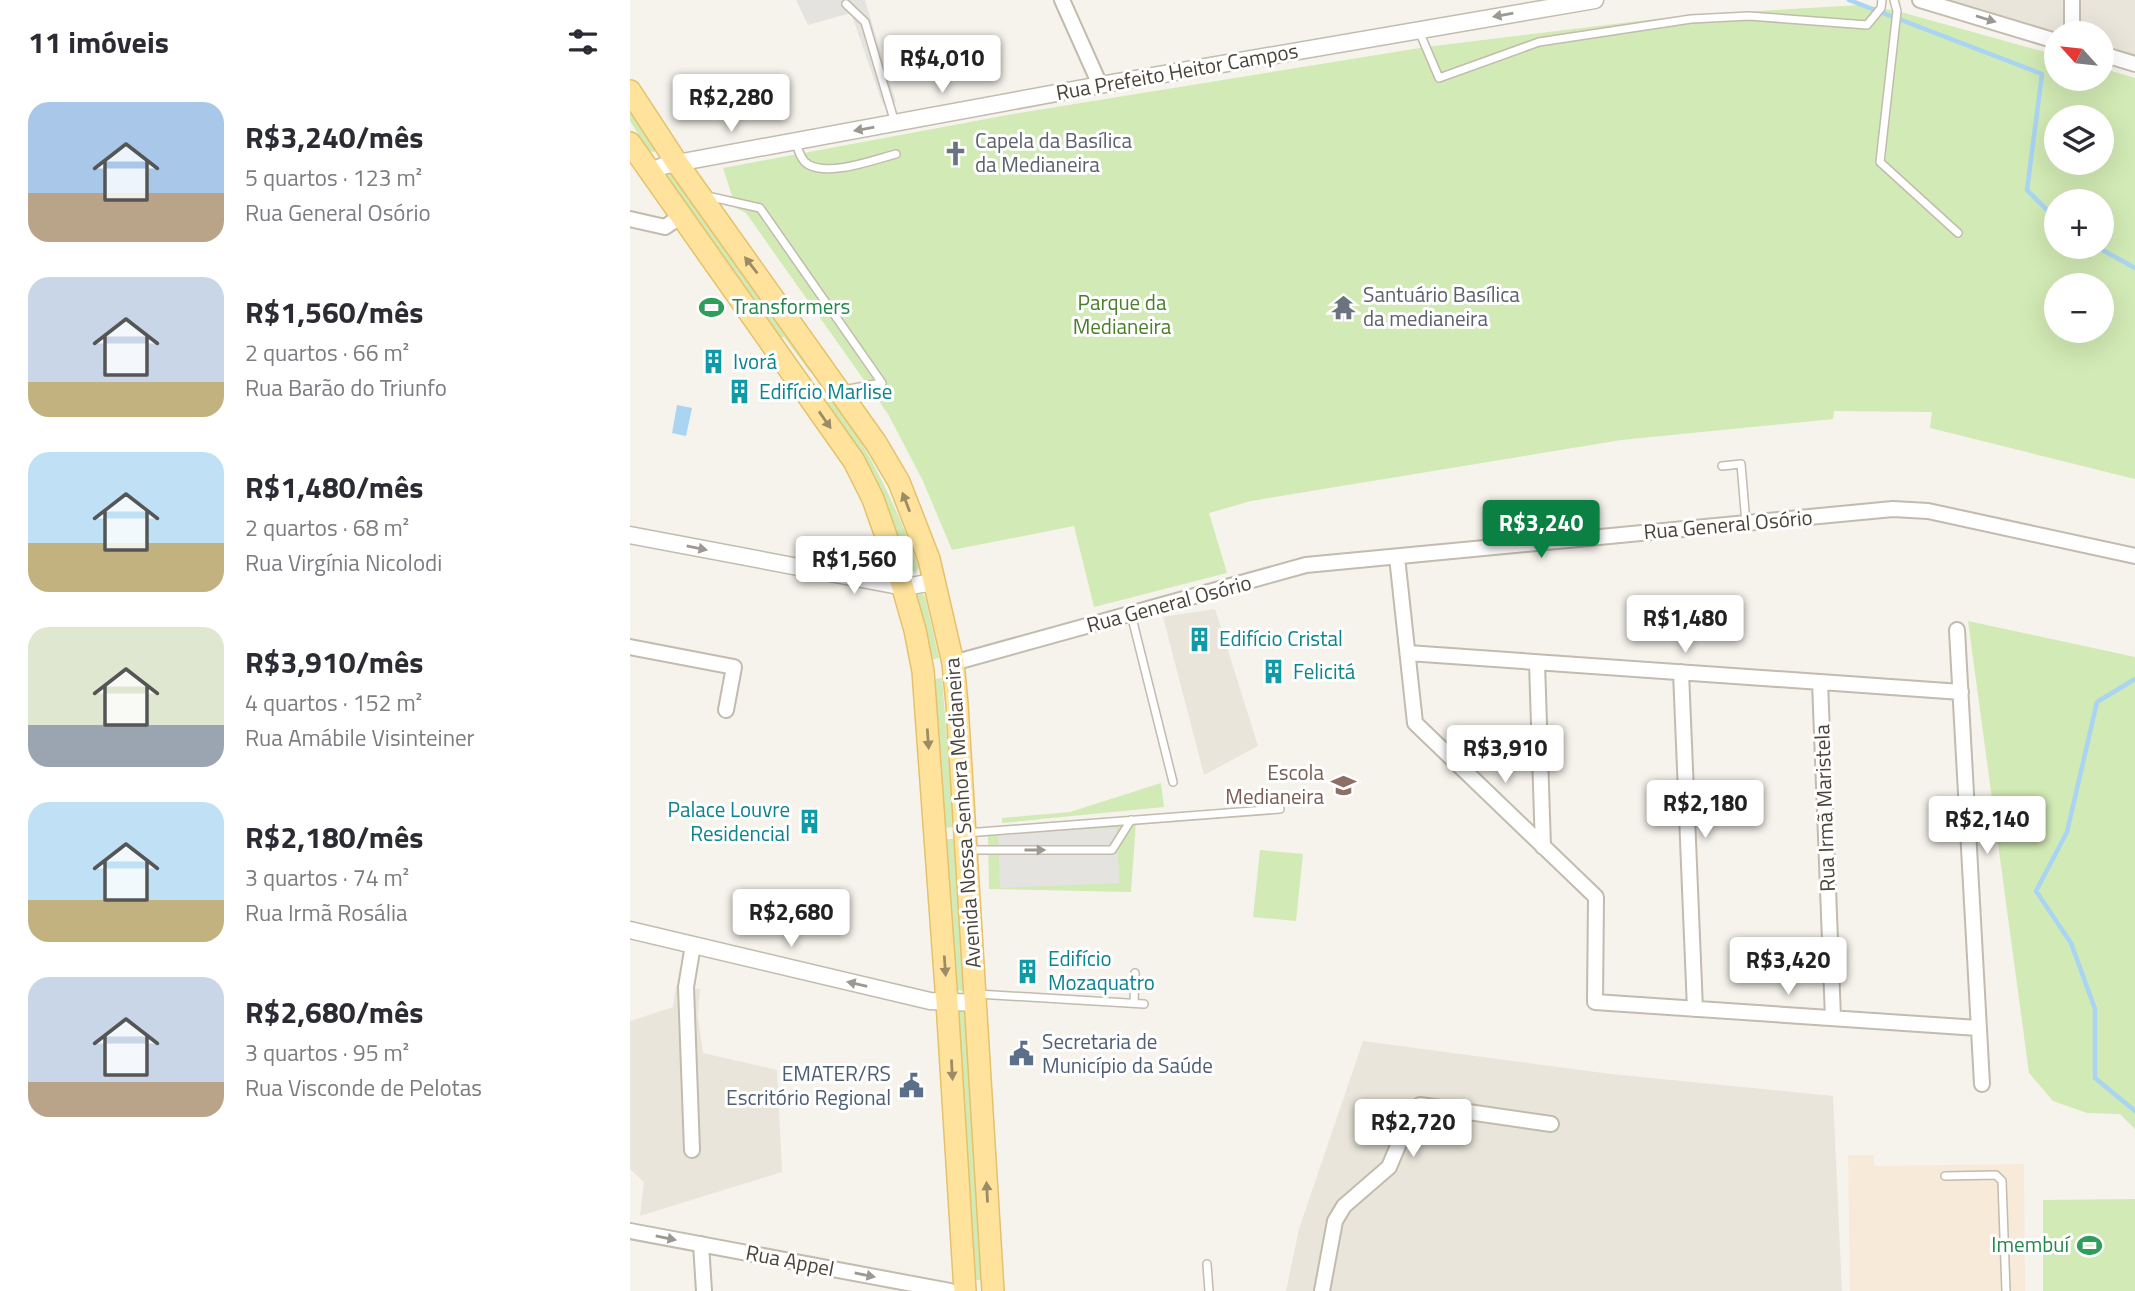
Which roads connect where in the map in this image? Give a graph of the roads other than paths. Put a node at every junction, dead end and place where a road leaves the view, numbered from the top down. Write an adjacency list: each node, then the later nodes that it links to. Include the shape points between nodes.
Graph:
1 (1062, 0): 13 (street)
2 (1595, 0): 9 (street, Rua Prefeito Heitor Campos, one-way to 9)
3 (1882, 0): 9 (lane, via 1867,25 1749,16 1691,19 1539,42 1439,78)
4 (1894, 0): 24 (lane, via 1897,11 1880,162)
5 (1920, 0): 10 (street, one-way to 10)
6 (2073, 0): 8 (street)
7 (846, 4): 15 (lane, via 865,22)
8 (2072, 21)
9 (1419, 30): 13 (street, Rua Prefeito Heitor Campos)
10 (2044, 36)
11 (2114, 58): 12 (street)
12 (2135, 64)
13 (1100, 85): 15 (street, Rua Prefeito Heitor Campos)
14 (630, 91): 19 (main road, Avenida Nossa Senhora Medianeira)
15 (895, 123): 16 (street, Rua Prefeito Heitor Campos, one-way to 16)
16 (796, 141): 18 (lane, via 808,165 829,169); 19 (street, Rua Prefeito Heitor Campos)
17 (630, 143): 20 (main road, Avenida Nossa Senhora Medianeira)
18 (896, 154)
19 (677, 163): 20 (street, Rua Prefeito Heitor Campos); 21 (main road, Avenida Nossa Senhora Medianeira)
20 (650, 172): 22 (main road, Avenida Nossa Senhora Medianeira)
21 (700, 195): 25 (main road, Avenida Nossa Senhora Medianeira, one-way to 21); 25 (lane, via 760,208 882,383)
22 (681, 216): 23 (street, via 665,227); 32 (main road, Avenida Nossa Senhora Medianeira, one-way to 32, via 854,461 873,499)
23 (630, 219)
24 (1958, 233)
25 (839, 391): 31 (main road, Avenida Nossa Senhora Medianeira, one-way to 25, via 899,482)
26 (1722, 467): 27 (lane, via 1741,464)
27 (1746, 523): 29 (street, Rua General Osório, via 1893,509 1928,511); 30 (street, Rua General Osório)
28 (630, 535): 32 (street, one-way to 32)
29 (2135, 556)
30 (1397, 557): 33 (street, Rua General Osório, via 1307,565); 36 (street)
31 (934, 582): 32 (street); 37 (main road, Avenida Nossa Senhora Medianeira)
32 (904, 587): 39 (main road, Avenida Nossa Senhora Medianeira)
33 (1131, 614): 37 (street, Rua General Osório); 44 (lane)
34 (1957, 630): 42 (street)
35 (630, 648): 43 (street, via 734,667)
36 (1408, 653): 38 (street); 48 (street, via 1415,723)
37 (953, 663): 39 (main road); 47 (main road, Avenida Nossa Senhora Medianeira)
38 (1537, 663): 40 (street); 48 (street)
39 (923, 671): 53 (main road, Avenida Nossa Senhora Medianeira, one-way to 53)
40 (1681, 673): 41 (street); 56 (street)
41 (1820, 682): 42 (street); 57 (street, Rua Irmã Maristela)
42 (1961, 692): 58 (street)
43 (726, 710)
44 (1173, 782)
45 (1280, 809): 46 (lane)
46 (1131, 820): 47 (lane); 47 (lane, one-way to 46, via 1111,849)
47 (966, 842): 52 (main road, Avenida Nossa Senhora Medianeira)
48 (1544, 847): 56 (street, via 1596,897 1595,1002)
49 (630, 930): 50 (street)
50 (693, 945): 53 (street, one-way to 50); 61 (street, via 686,987)
51 (1135, 973): 54 (lane)
52 (976, 999): 53 (street); 54 (lane); 69 (main road, Avenida Nossa Senhora Medianeira, one-way to 52)
53 (947, 1002): 68 (main road, Avenida Nossa Senhora Medianeira, one-way to 68)
54 (1134, 1003): 55 (lane)
55 (1144, 1004)
56 (1695, 1009): 57 (street)
57 (1833, 1018): 58 (street)
58 (1978, 1028): 59 (street)
59 (1982, 1084)
60 (1551, 1124): 71 (street, via 1420,1105 1410,1115 1389,1167 1344,1206 1335,1221)
61 (692, 1150)
62 (1945, 1176): 72 (lane, via 1996,1175 2002,1181)
63 (630, 1231): 64 (street, Rua Appel, one-way to 64)
64 (701, 1244): 66 (street); 67 (street, Rua Appel, one-way to 67)
65 (1207, 1264): 70 (lane)
66 (704, 1291)
67 (950, 1291)
68 (965, 1291)
69 (993, 1291)
70 (1209, 1291)
71 (1322, 1291)
72 (2006, 1291)

